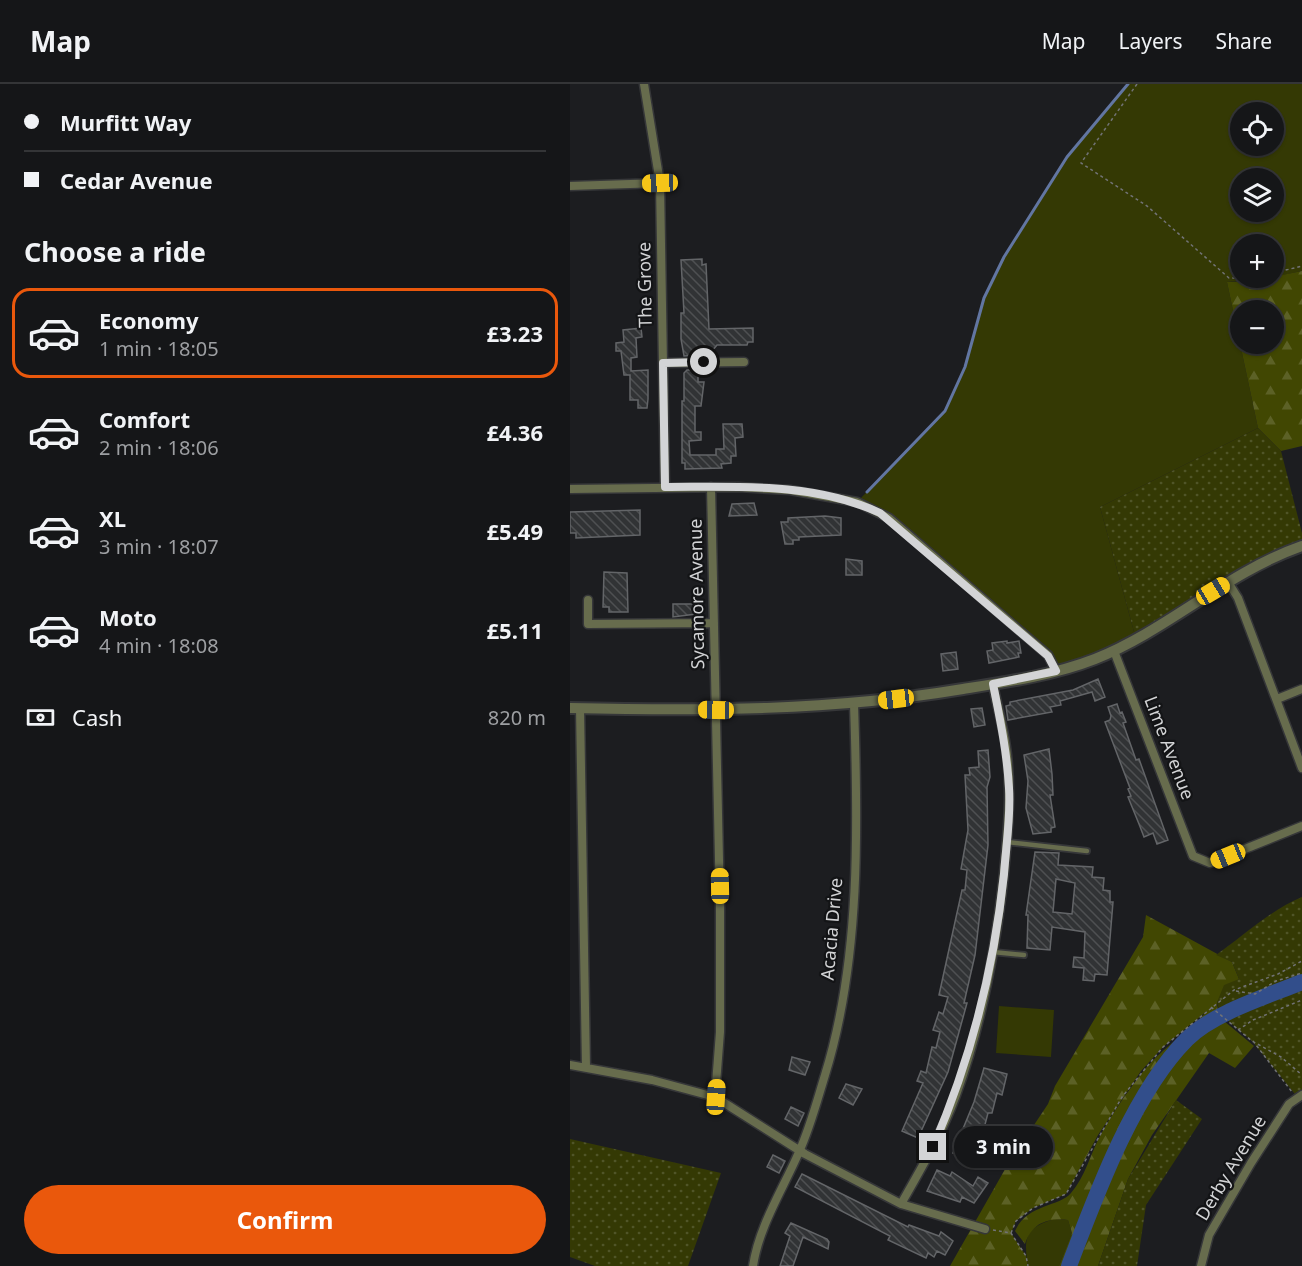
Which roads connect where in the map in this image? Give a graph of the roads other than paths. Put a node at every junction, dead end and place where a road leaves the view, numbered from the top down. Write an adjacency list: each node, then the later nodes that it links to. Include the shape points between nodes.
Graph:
1 (644, 84): 2 (street, The Grove)
2 (660, 183): 3 (street); 5 (street, The Grove)
3 (570, 186)
4 (744, 362): 5 (street)
5 (663, 363): 6 (street, The Grove)
6 (665, 487): 7 (street); 8 (street)
7 (711, 487): 12 (street, Sycamore Avenue); 14 (street, via 790,490 857,502 880,513 1048,656)
8 (570, 489)
9 (1302, 546): 10 (street)
10 (1228, 582): 13 (street); 17 (street, via 1238,598)
11 (588, 600): 12 (street, via 588,624)
12 (714, 623): 20 (street, Sycamore Avenue)
13 (1114, 651): 14 (street); 22 (street, Lime Avenue, via 1193,856 1210,863)
14 (1056, 671): 15 (street)
15 (993, 684): 18 (street); 23 (street, via 1006,748)
16 (1302, 689): 17 (street)
17 (1277, 699): 21 (street)
18 (854, 704): 20 (street); 31 (street, Acacia Drive, via 855,829 850,932 835,1035)
19 (575, 708): 20 (street); 28 (street)
20 (716, 710): 29 (street, Sycamore Avenue, via 720,1032)
21 (1302, 768)
22 (1302, 826)
23 (1007, 842): 24 (lane); 25 (street)
24 (1087, 851)
25 (993, 952): 26 (lane); 32 (street, via 956,1096)
26 (1024, 955)
27 (570, 1065): 28 (street)
28 (586, 1067): 29 (street)
29 (716, 1097): 31 (street)
30 (1300, 1099): 35 (street, Derby Avenue, via 1289,1104 1209,1235)
31 (800, 1151): 32 (street); 34 (street, Acacia Drive, via 771,1213)
32 (901, 1204): 33 (street)
33 (985, 1228)
34 (753, 1266)
35 (1201, 1266)

